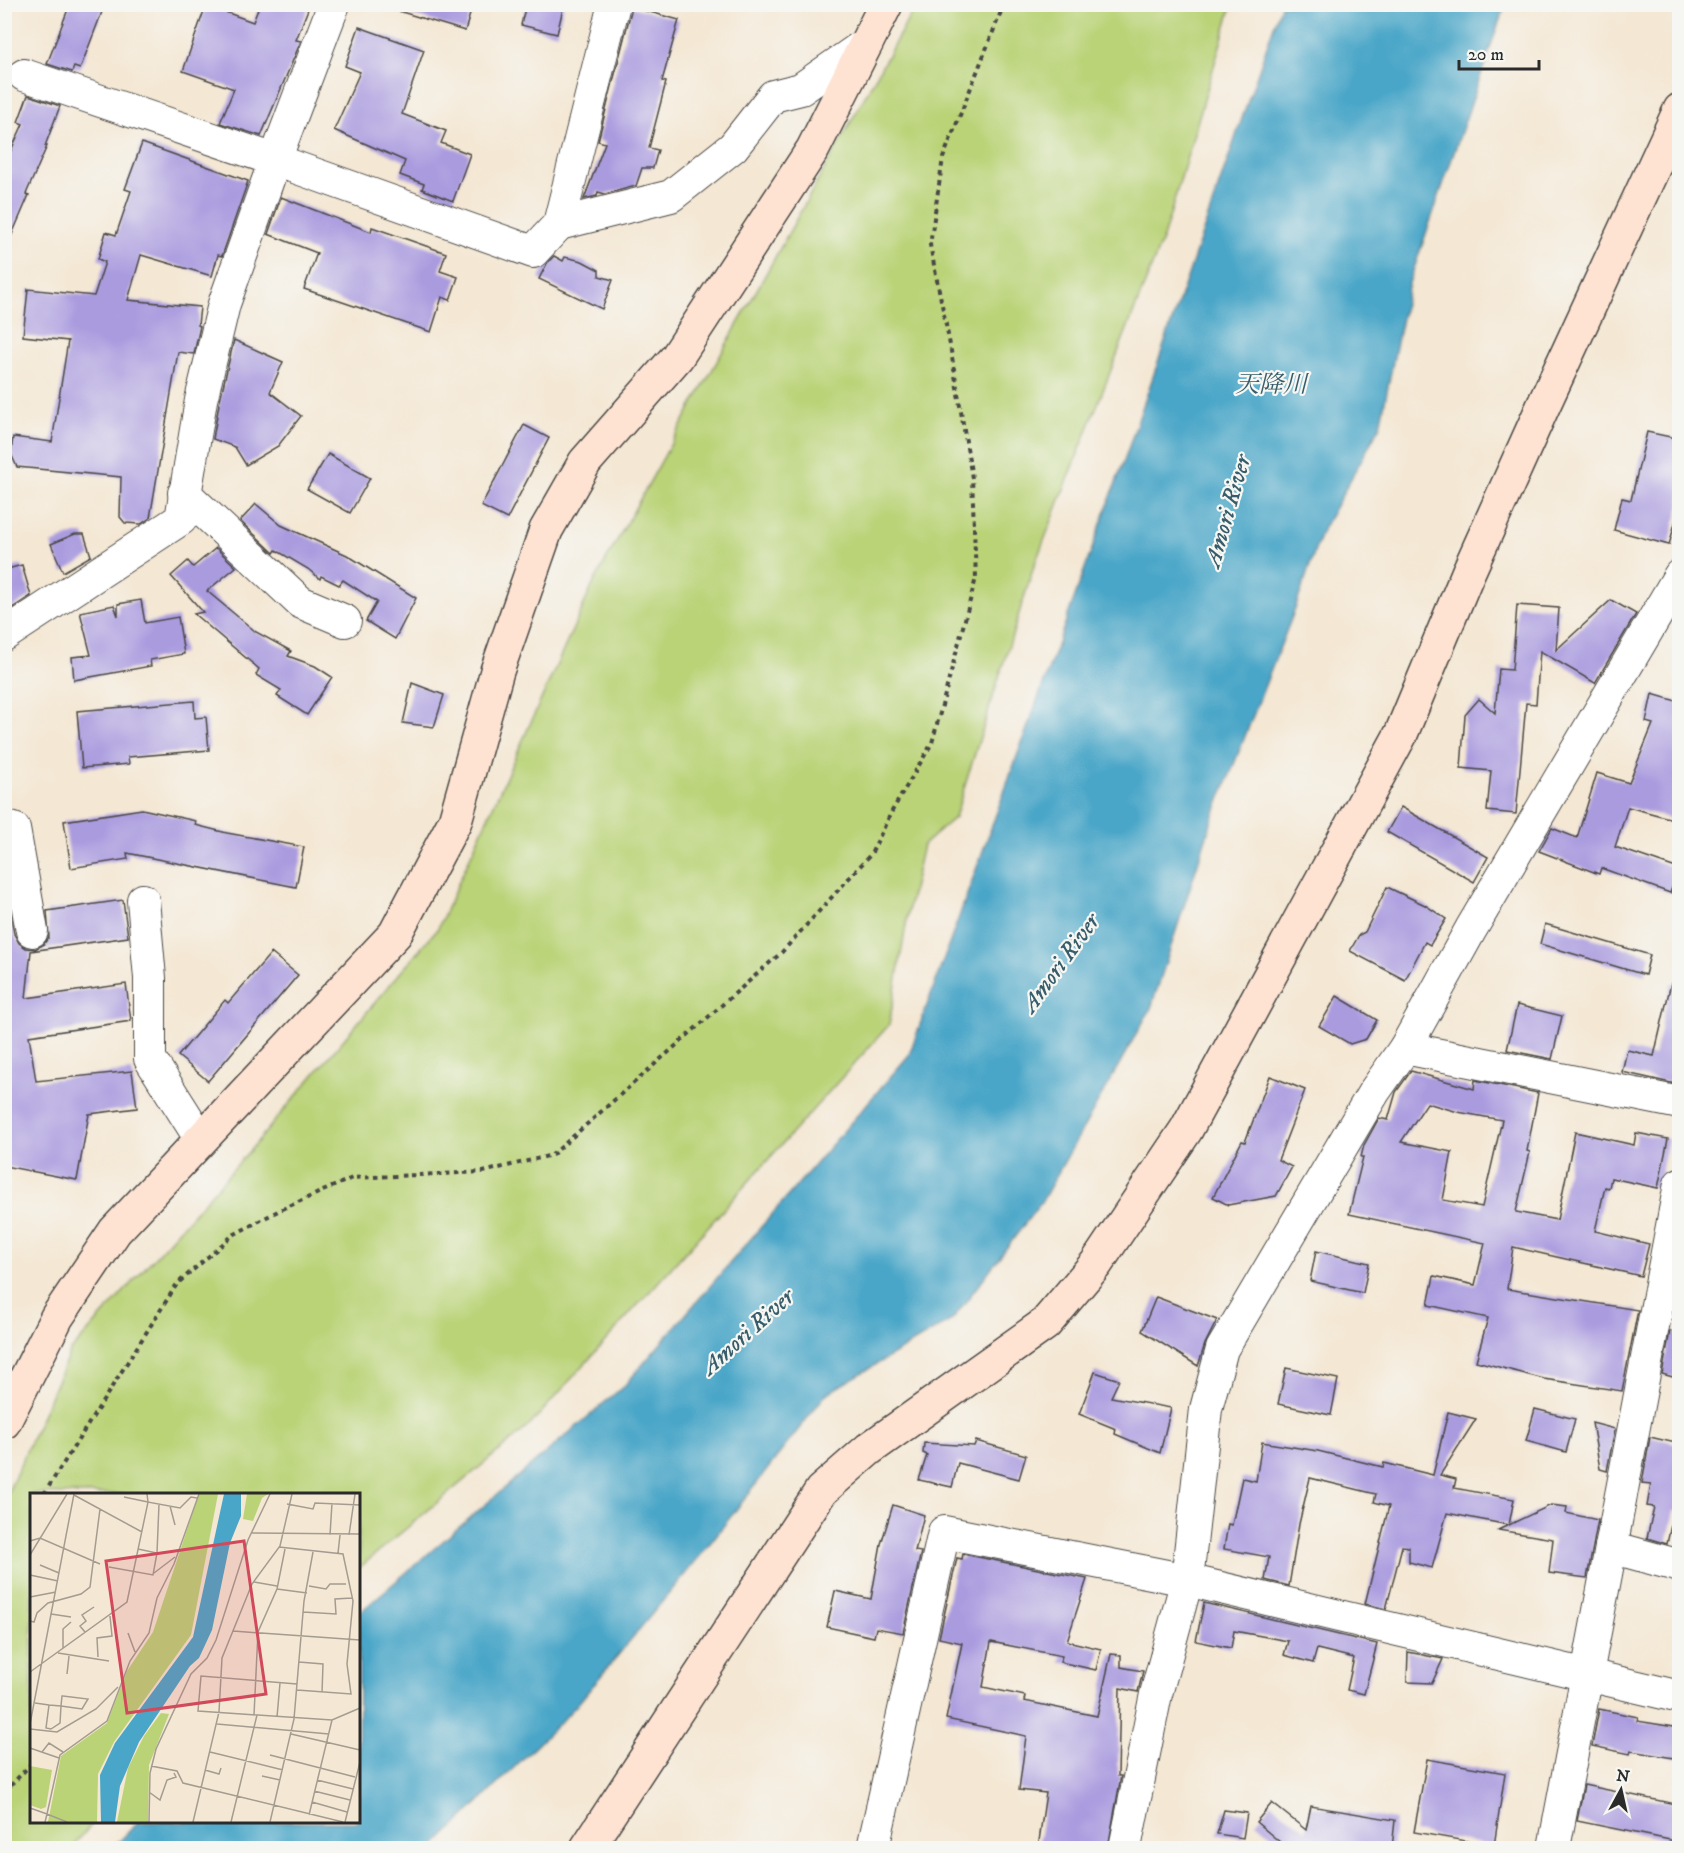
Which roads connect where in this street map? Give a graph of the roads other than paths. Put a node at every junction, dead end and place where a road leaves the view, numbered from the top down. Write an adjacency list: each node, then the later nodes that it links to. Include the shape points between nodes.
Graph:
1 (334, 4): 7 (street)
2 (614, 4): 8 (street)
3 (886, 4): 4 (street)
4 (867, 43): 8 (street, via 801,89 773,96 733,147 671,196); 18 (street, via 813,149 677,357 585,462 546,530 497,671 455,820 394,934)
5 (24, 75): 7 (street)
6 (1680, 110): 26 (street, via 1535,423 1401,734 1186,1130 1096,1264 1045,1324 869,1449 821,1491)
7 (275, 160): 8 (street, via 533,252); 9 (street, via 224,304)
8 (560, 224)
9 (184, 493): 11 (street, via 300,602); 12 (street, via 180,519)
10 (1680, 575): 16 (street)
11 (345, 621)
12 (4, 635)
13 (4, 826): 15 (street, via 14,829)
14 (143, 900): 18 (street, via 150,978 150,1059)
15 (32, 931)
16 (1405, 1047): 17 (street); 23 (street, via 1374,1092 1222,1349 1206,1409)
17 (1680, 1103)
18 (200, 1138): 20 (street, via 115,1231 57,1317)
19 (1680, 1184): 21 (street)
20 (4, 1422)
21 (1611, 1547): 22 (street); 24 (street)
22 (1680, 1566)
23 (1187, 1580): 24 (street); 27 (street, via 944,1532); 28 (street, via 1156,1694)
24 (1587, 1674): 25 (street); 29 (street)
25 (1680, 1697)
26 (587, 1848)
27 (873, 1848)
28 (1125, 1848)
29 (1554, 1848)

